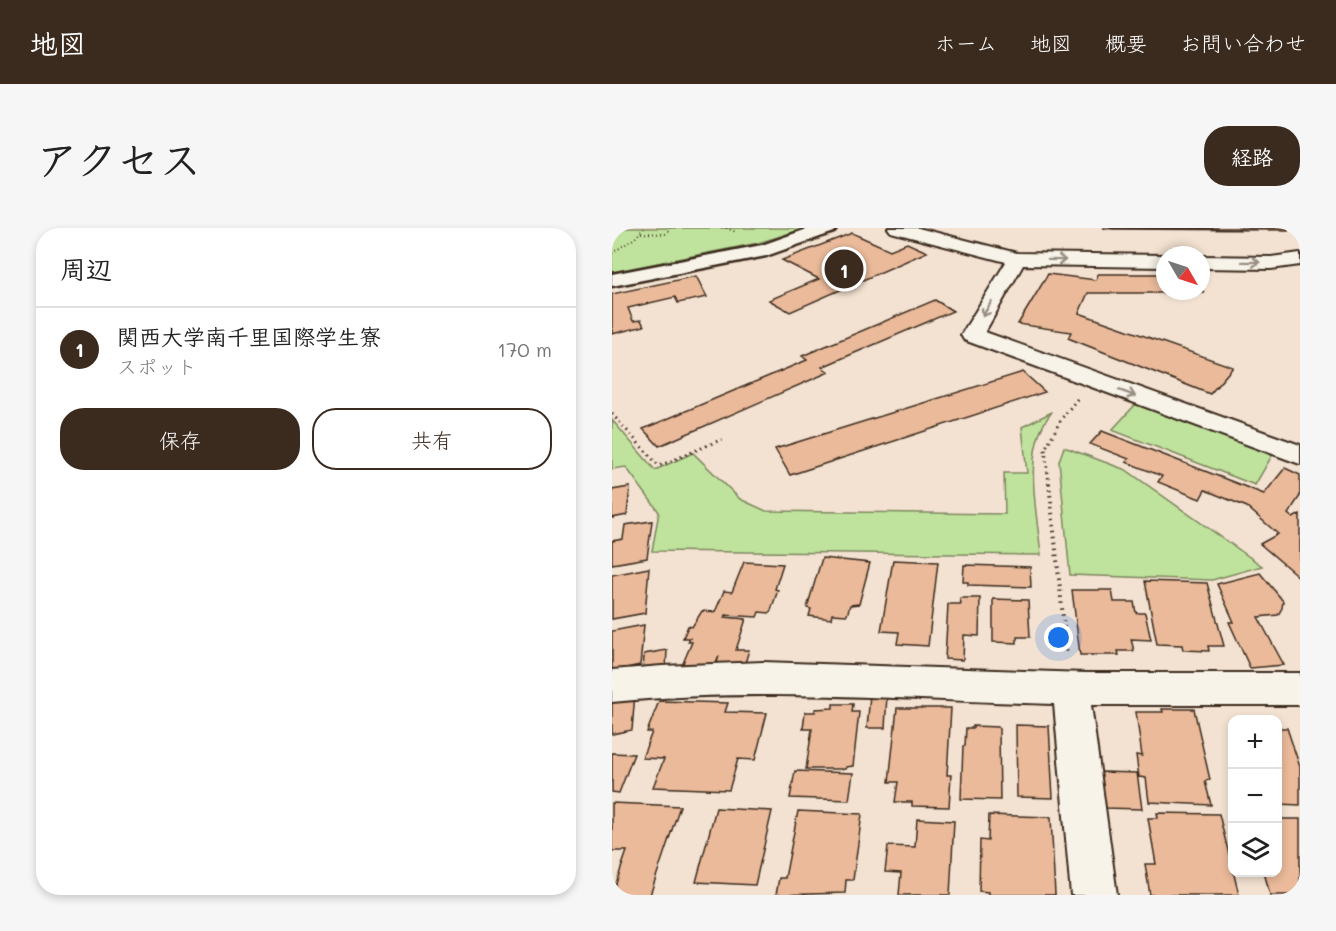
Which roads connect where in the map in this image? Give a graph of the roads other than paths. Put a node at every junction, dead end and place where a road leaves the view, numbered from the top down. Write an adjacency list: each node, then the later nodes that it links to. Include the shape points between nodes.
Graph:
1 (828, 228): 7 (street, via 766,250)
2 (897, 228): 3 (street)
3 (1017, 259): 5 (street, one-way to 5); 8 (street, one-way to 8, via 972,335)
4 (1300, 259): 6 (street, one-way to 4)
5 (1156, 261)
6 (1210, 262)
7 (612, 280)
8 (1300, 455)
9 (612, 686): 11 (street, via 659,680 814,679)
10 (1300, 689): 11 (street)
11 (1071, 690): 12 (street)
12 (1094, 895)

